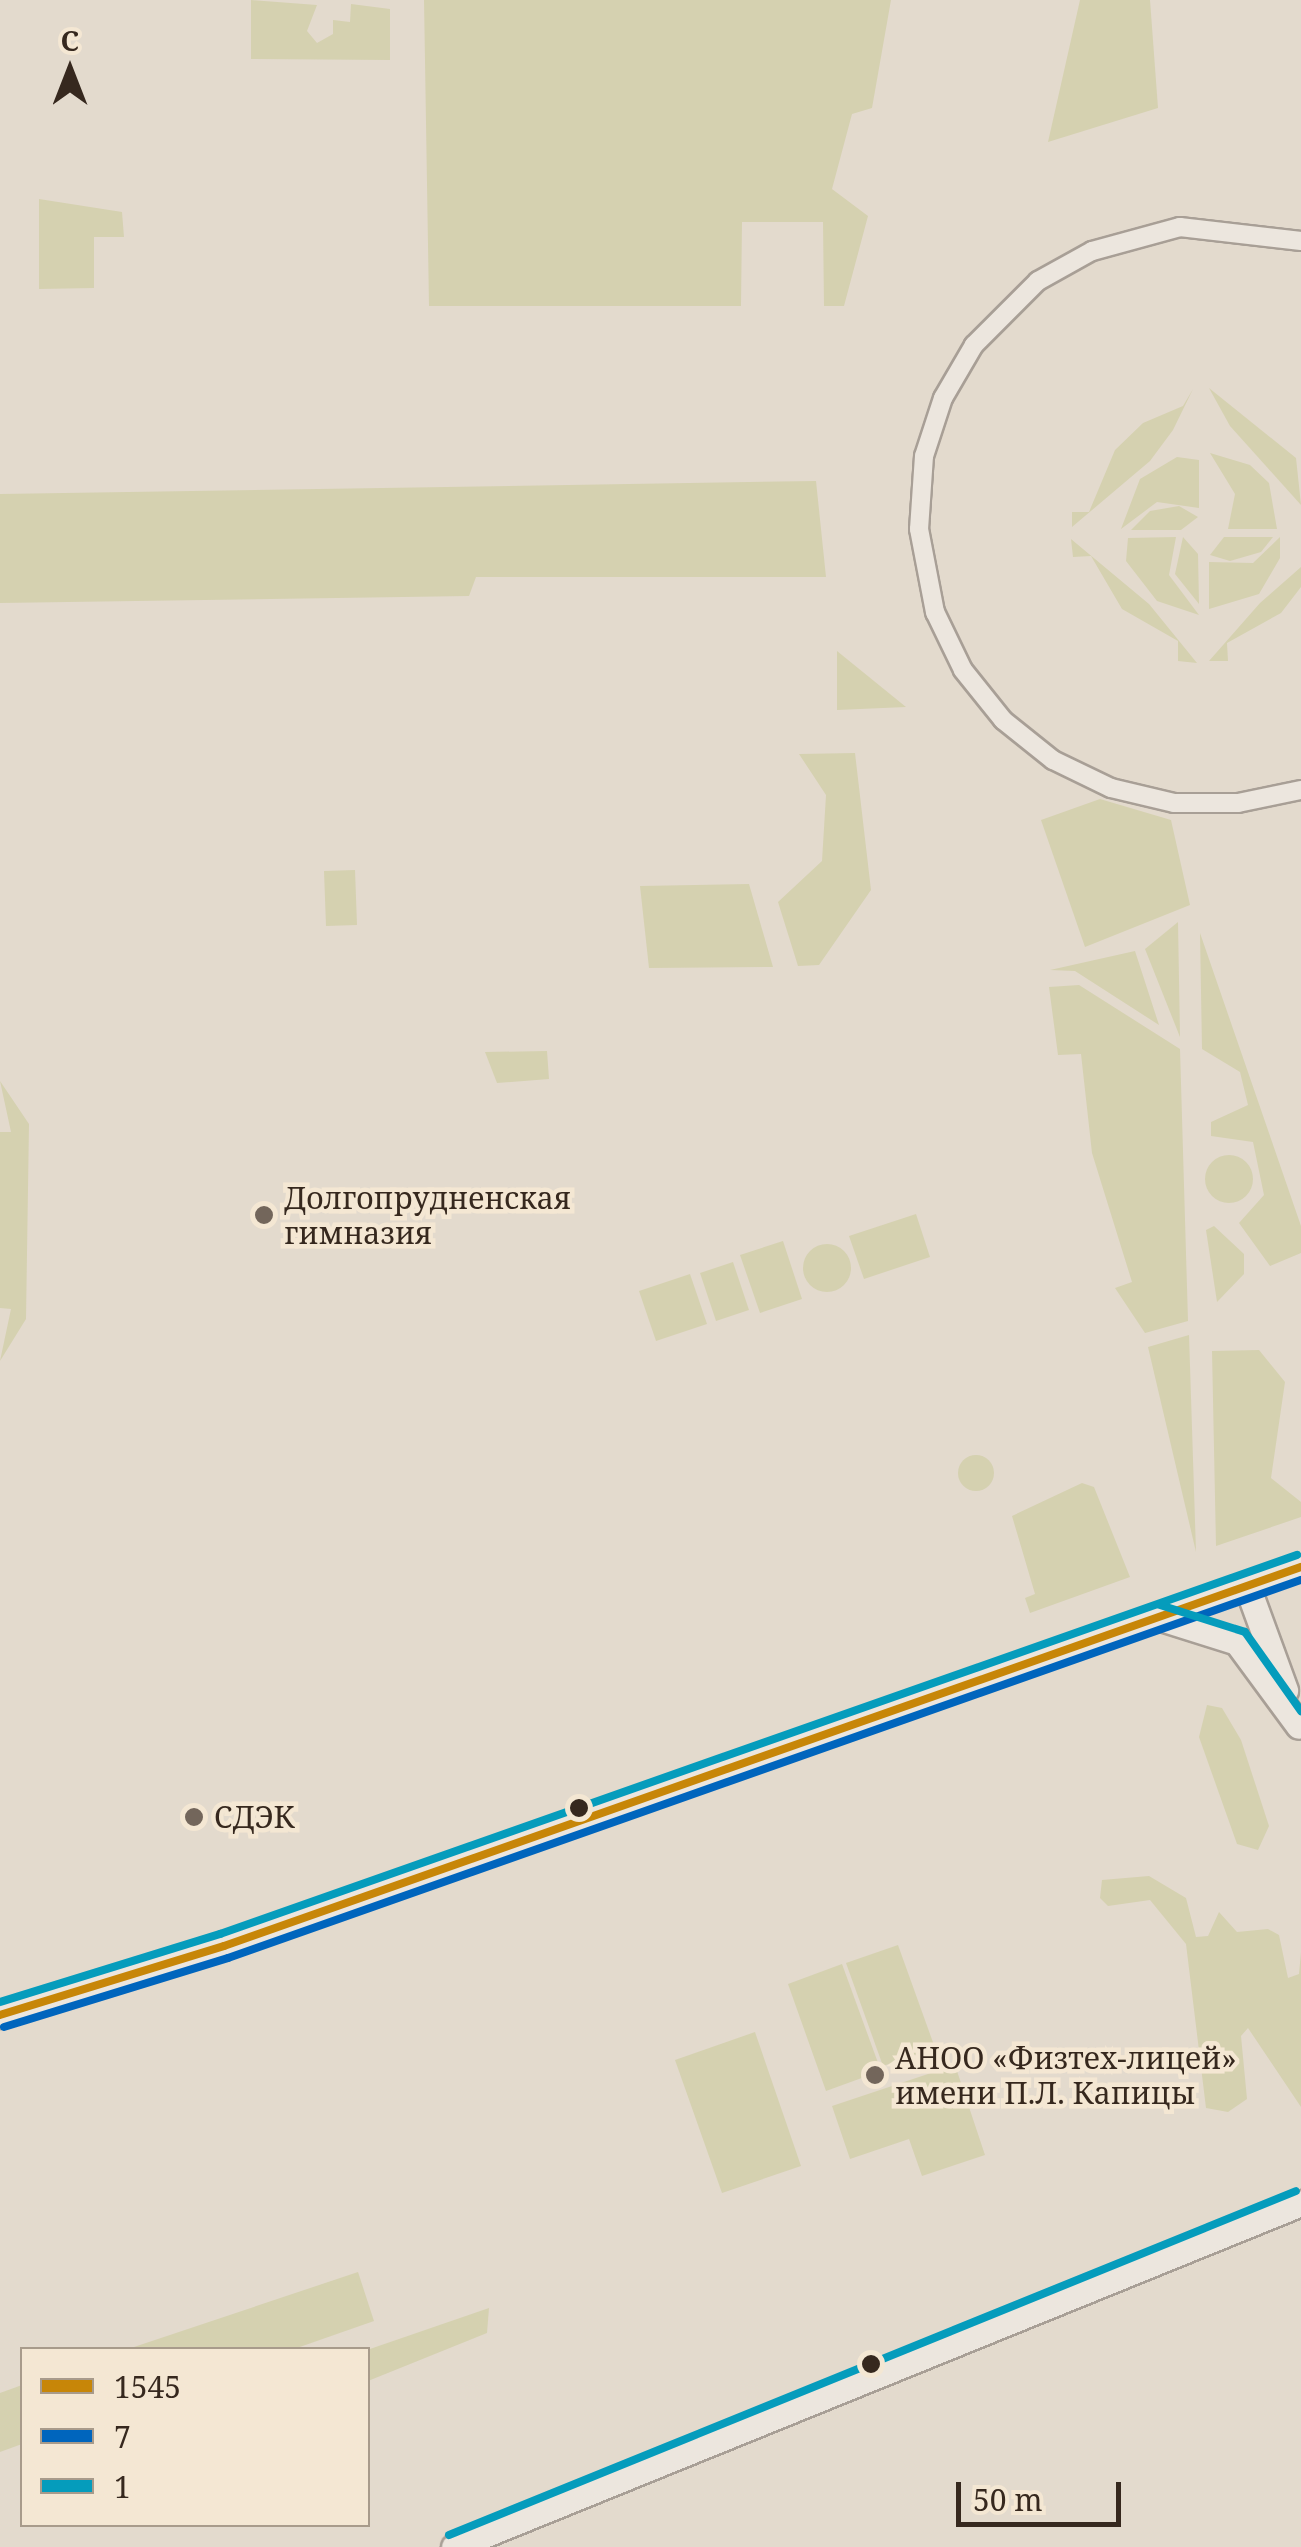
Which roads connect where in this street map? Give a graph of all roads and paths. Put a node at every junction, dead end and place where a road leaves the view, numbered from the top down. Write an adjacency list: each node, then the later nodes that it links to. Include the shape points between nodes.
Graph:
1 (1301, 242): 2 (street, via 1241,228 1165,230 1092,250 1038,281 993,322 943,398 924,456 919,529 935,612 963,670 1053,760 1111,788 1174,803)
2 (1301, 790)
3 (1301, 1567): 4 (main road)
4 (1247, 1586): 5 (main road); 7 (main road)
5 (1156, 1618): 7 (main road, via 1237,1642); 8 (main road, via 224,1946)
6 (1301, 1693): 7 (main road)
7 (1300, 1729)
8 (0, 2015)
9 (1301, 2203): 10 (main road)
10 (454, 2547)

